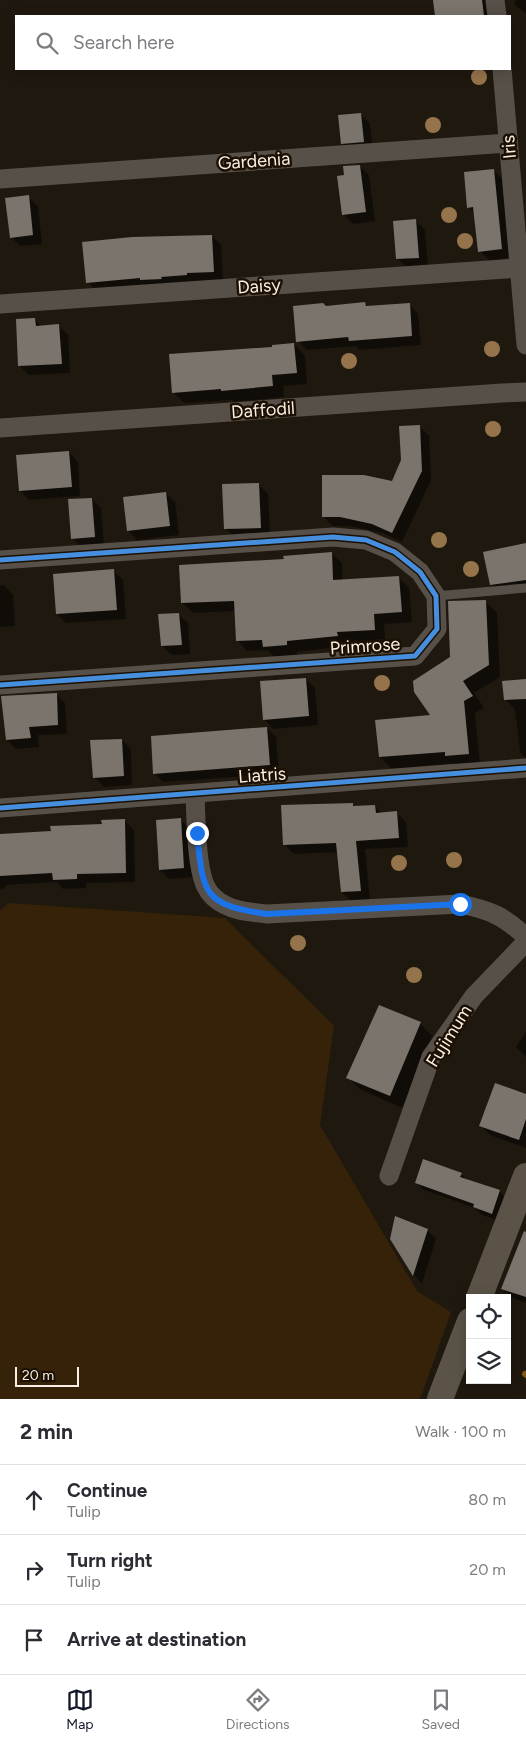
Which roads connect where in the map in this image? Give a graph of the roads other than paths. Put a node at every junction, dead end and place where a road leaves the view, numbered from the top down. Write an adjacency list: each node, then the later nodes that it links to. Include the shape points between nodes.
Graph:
1 (495, 0): 2 (street)
2 (497, 15)
3 (502, 70): 4 (street, Iris)
4 (508, 143): 5 (street, Gardenia); 6 (street, Iris)
5 (0, 179)
6 (521, 267): 7 (street, Daisy); 8 (street, Iris)
7 (0, 304)
8 (526, 345)
9 (526, 392): 10 (street, Daffodil)
10 (0, 428)
11 (0, 560): 13 (street, via 333,537 366,540 395,552 420,572)
12 (526, 588): 13 (lane)
13 (436, 596): 14 (street, Primrose, via 437,629 415,656)
14 (0, 685)
15 (526, 768): 16 (street, Liatris)
16 (195, 794): 17 (street, Liatris); 18 (street, via 200,865 205,885 211,896 225,905 267,914 460,904 487,910 512,923)
17 (0, 808)
18 (526, 937)
19 (526, 942): 20 (street, Fujimum, via 474,996 432,1057)
20 (389, 1176)
21 (526, 1176): 22 (street)
22 (481, 1294)
23 (466, 1331): 24 (street)
24 (440, 1399)

